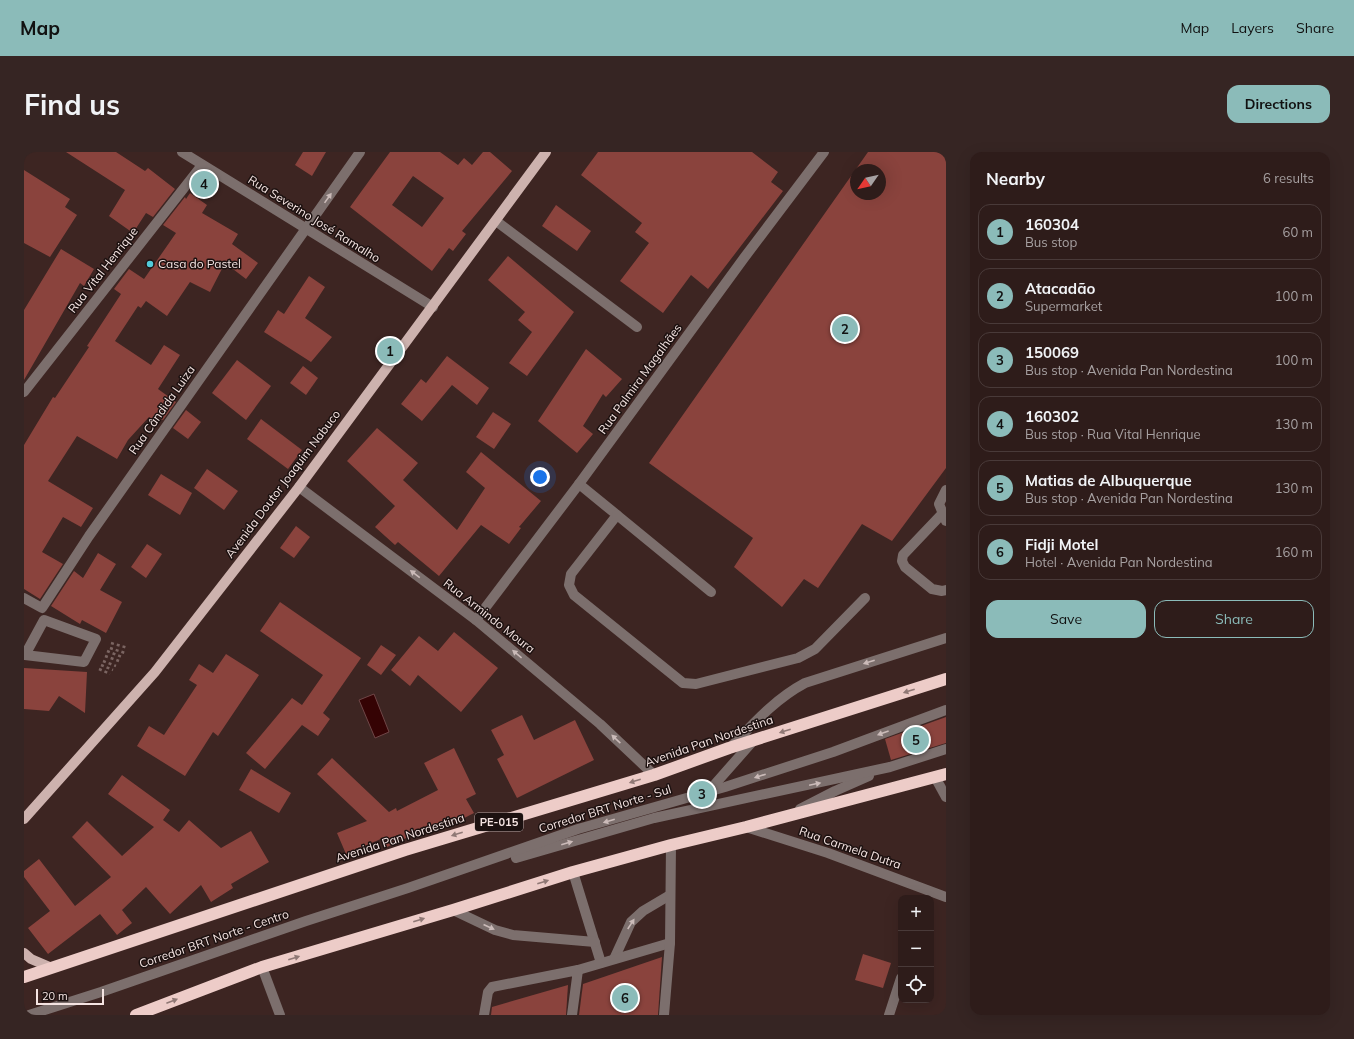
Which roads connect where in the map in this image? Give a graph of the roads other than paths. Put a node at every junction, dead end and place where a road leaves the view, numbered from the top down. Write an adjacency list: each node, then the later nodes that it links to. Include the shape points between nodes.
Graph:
1 (182, 152): 5 (street, Rua Severino José Ramalho)
2 (360, 152): 7 (street, Rua Cândida Luiza, one-way to 2)
3 (546, 152): 6 (main road, Avenida Doutor Joaquim Nabuco)
4 (824, 152): 11 (street, Rua Palmira Magalhães)
5 (202, 165): 7 (street, Rua Severino José Ramalho); 10 (street, Rua Vital Henrique)
6 (496, 221): 8 (main road, Avenida Doutor Joaquim Nabuco); 9 (street)
7 (306, 230): 8 (street, Rua Severino José Ramalho); 18 (street, Rua Cândida Luiza, via 89,536 42,608)
8 (433, 308): 12 (main road, Avenida Doutor Joaquim Nabuco)
9 (637, 327)
10 (24, 392)
11 (579, 484): 14 (street); 20 (street, Rua Palmira Magalhães)
12 (299, 487): 20 (street, Rua Armindo Moura, one-way to 12); 34 (main road, Avenida Doutor Joaquim Nabuco, via 146,683)
13 (946, 490): 15 (street, via 939,504)
14 (617, 515): 17 (street); 19 (street, via 570,574 569,586 574,595 683,683 696,684 798,658 815,649)
15 (944, 517): 16 (street, via 903,555 902,561 905,567 932,589)
16 (946, 590)
17 (712, 592)
18 (24, 598)
19 (865, 598)
20 (476, 620): 29 (street, Rua Armindo Moura, one-way to 20, via 600,724)
21 (946, 638): 26 (street, one-way to 26, via 805,683 774,703)
22 (84, 662): 22 (street, via 96,639 44,620 25,655)
23 (946, 679): 25 (highway, Avenida Pan Nordestina / PE-015, one-way to 25)
24 (946, 710): 31 (street, Corredor BRT Norte - Sul, one-way to 31, via 833,752)
25 (753, 741): 26 (highway, Avenida Pan Nordestina / PE-015); 31 (street)
26 (729, 748): 29 (highway, Avenida Pan Nordestina / PE-015)
27 (946, 749): 28 (street)
28 (890, 767): 33 (street, via 835,791); 38 (street, one-way to 28, via 654,818)
29 (654, 775): 49 (highway, Avenida Pan Nordestina / PE-015, one-way to 49, via 405,850)
30 (941, 776): 32 (street); 33 (highway)
31 (708, 792): 38 (street, Corredor BRT Norte - Sul, one-way to 38, via 578,829)
32 (946, 797)
33 (788, 816): 35 (highway)
34 (24, 819)
35 (746, 827): 36 (highway); 39 (street, Rua Carmela Dutra, via 828,853)
36 (671, 845): 37 (highway); 40 (street)
37 (574, 872): 42 (highway, one-way to 37); 43 (street)
38 (408, 888): 53 (street, Corredor BRT Norte - Centro)
39 (928, 894): 41 (street, Rua Carmela Dutra)
40 (670, 895): 44 (street); 46 (street, one-way to 40, via 631,922 642,911)
41 (946, 897)
42 (454, 910): 43 (street, one-way to 43, via 494,930 513,935); 48 (highway, one-way to 42)
43 (595, 942): 47 (street)
44 (670, 943): 46 (street); 58 (street)
45 (24, 953): 49 (main road)
46 (614, 959): 47 (street)
47 (601, 963): 50 (street)
48 (262, 967): 54 (highway, one-way to 48); 55 (street)
49 (52, 968): 51 (highway, Avenida Pan Nordestina / PE-015)
50 (578, 970): 56 (street, via 492,987 488,992); 57 (street)
51 (24, 977)
52 (898, 987): 59 (street)
53 (28, 1015)
54 (136, 1015)
55 (280, 1015)
56 (484, 1015)
57 (572, 1015)
58 (664, 1015)
59 (889, 1015)

